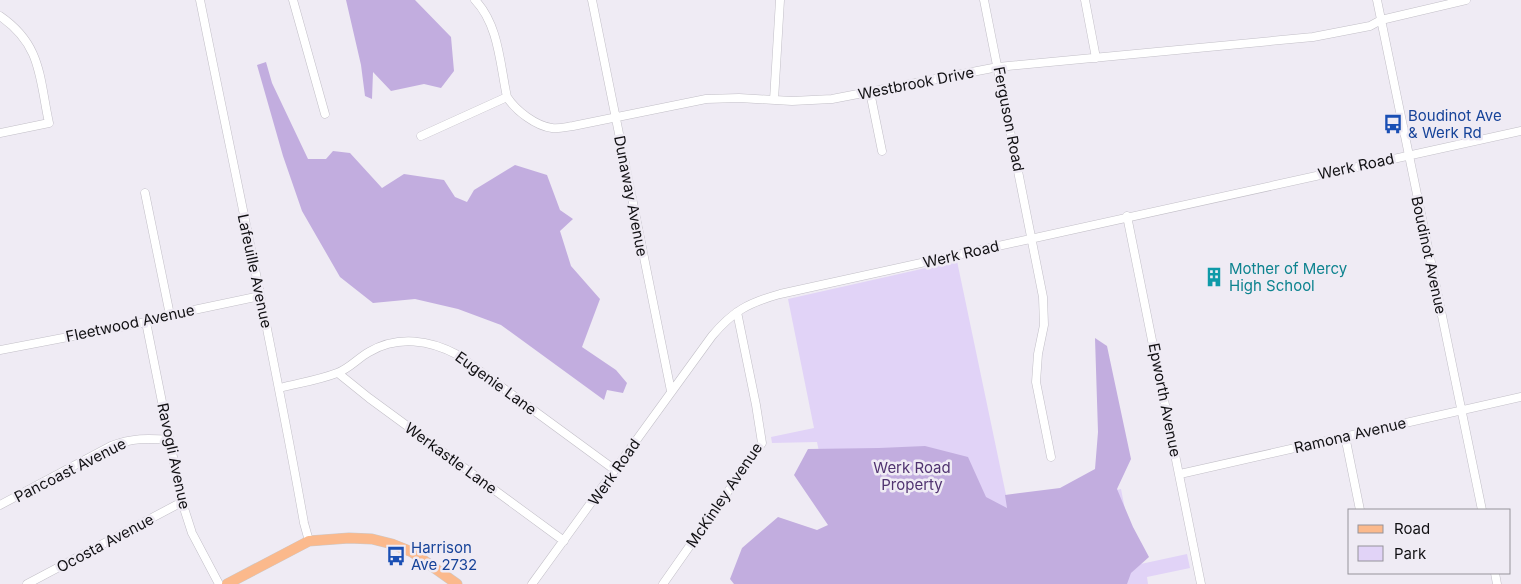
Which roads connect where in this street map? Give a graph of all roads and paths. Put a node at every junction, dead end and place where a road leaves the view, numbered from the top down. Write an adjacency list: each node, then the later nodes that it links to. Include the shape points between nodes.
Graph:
1 (200, 0): 27 (street, Lafeuille Avenue)
2 (293, 0): 17 (street)
3 (475, 0): 15 (street, via 493,28)
4 (592, 0): 18 (street, Dunaway Avenue)
5 (780, 0): 16 (street)
6 (984, 0): 13 (street, Ferguson Road)
7 (1085, 0): 12 (street)
8 (1377, 0): 11 (street, Boudinot Avenue)
9 (1466, 0): 11 (street, Westbrook Drive)
10 (0, 16): 20 (street, via 19,31 34,54 48,123)
11 (1381, 20): 12 (street, Westbrook Drive, via 1370,26 1313,37); 23 (street, Boudinot Avenue)
12 (1096, 58): 13 (street, Westbrook Drive)
13 (998, 67): 14 (street, Westbrook Drive); 26 (street, Ferguson Road)
14 (870, 92): 16 (street, Westbrook Drive, via 810,101); 22 (street)
15 (506, 97): 18 (street, Westbrook Drive, via 536,122 552,128); 21 (street)
16 (774, 100): 18 (street, Westbrook Drive, via 706,99)
17 (325, 114)
18 (616, 117): 34 (street, Dunaway Avenue)
19 (1521, 130): 23 (street, Werk Road)
20 (0, 133)
21 (421, 136)
22 (882, 151)
23 (1408, 155): 25 (street, Werk Road); 36 (street, Boudinot Avenue)
24 (145, 193): 29 (street)
25 (1127, 216): 26 (street, Werk Road); 41 (street, Epworth Avenue)
26 (1032, 238): 28 (street, Werk Road, via 780,294); 39 (street, Ferguson Road, via 1044,296 1044,326 1036,382)
27 (260, 296): 29 (street, Fleetwood Avenue); 33 (street, Lafeuille Avenue)
28 (737, 312): 34 (street, Werk Road, via 729,316 712,336); 53 (street, McKinley Avenue, via 762,443)
29 (170, 315): 30 (street, Fleetwood Avenue)
30 (146, 322): 31 (street, Fleetwood Avenue); 38 (street, Ravogli Avenue)
31 (0, 350)
32 (338, 373): 33 (street, Eugenie Lane); 40 (street, Eugenie Lane, via 368,353 389,344 411,341 437,345 458,355); 46 (street, Werkastle Lane)
33 (280, 388): 47 (street, Lafeuille Avenue)
34 (671, 391): 40 (street, Werk Road)
35 (1521, 397): 36 (street, Ramona Avenue)
36 (1461, 410): 37 (street, Ramona Avenue); 45 (street, Boudinot Avenue)
37 (1345, 436): 41 (street, Ramona Avenue); 44 (street)
38 (170, 440): 42 (street, Ravogli Avenue); 43 (street, Pancoast Avenue, via 127,440 111,446)
39 (1051, 457)
40 (616, 470): 46 (street, Werk Road)
41 (1180, 474): 54 (street, Epworth Avenue)
42 (182, 502): 48 (street, Ocosta Avenue); 49 (street, Ravogli Avenue, via 192,533)
43 (0, 505)
44 (1360, 509)
45 (1482, 509)
46 (564, 541): 52 (street, Werk Road)
47 (309, 542): 50 (main road); 51 (main road, via 348,538 392,544 412,552)
48 (28, 584)
49 (219, 584)
50 (227, 584)
51 (457, 584)
52 (532, 584)
53 (663, 584)
54 (1201, 584)

